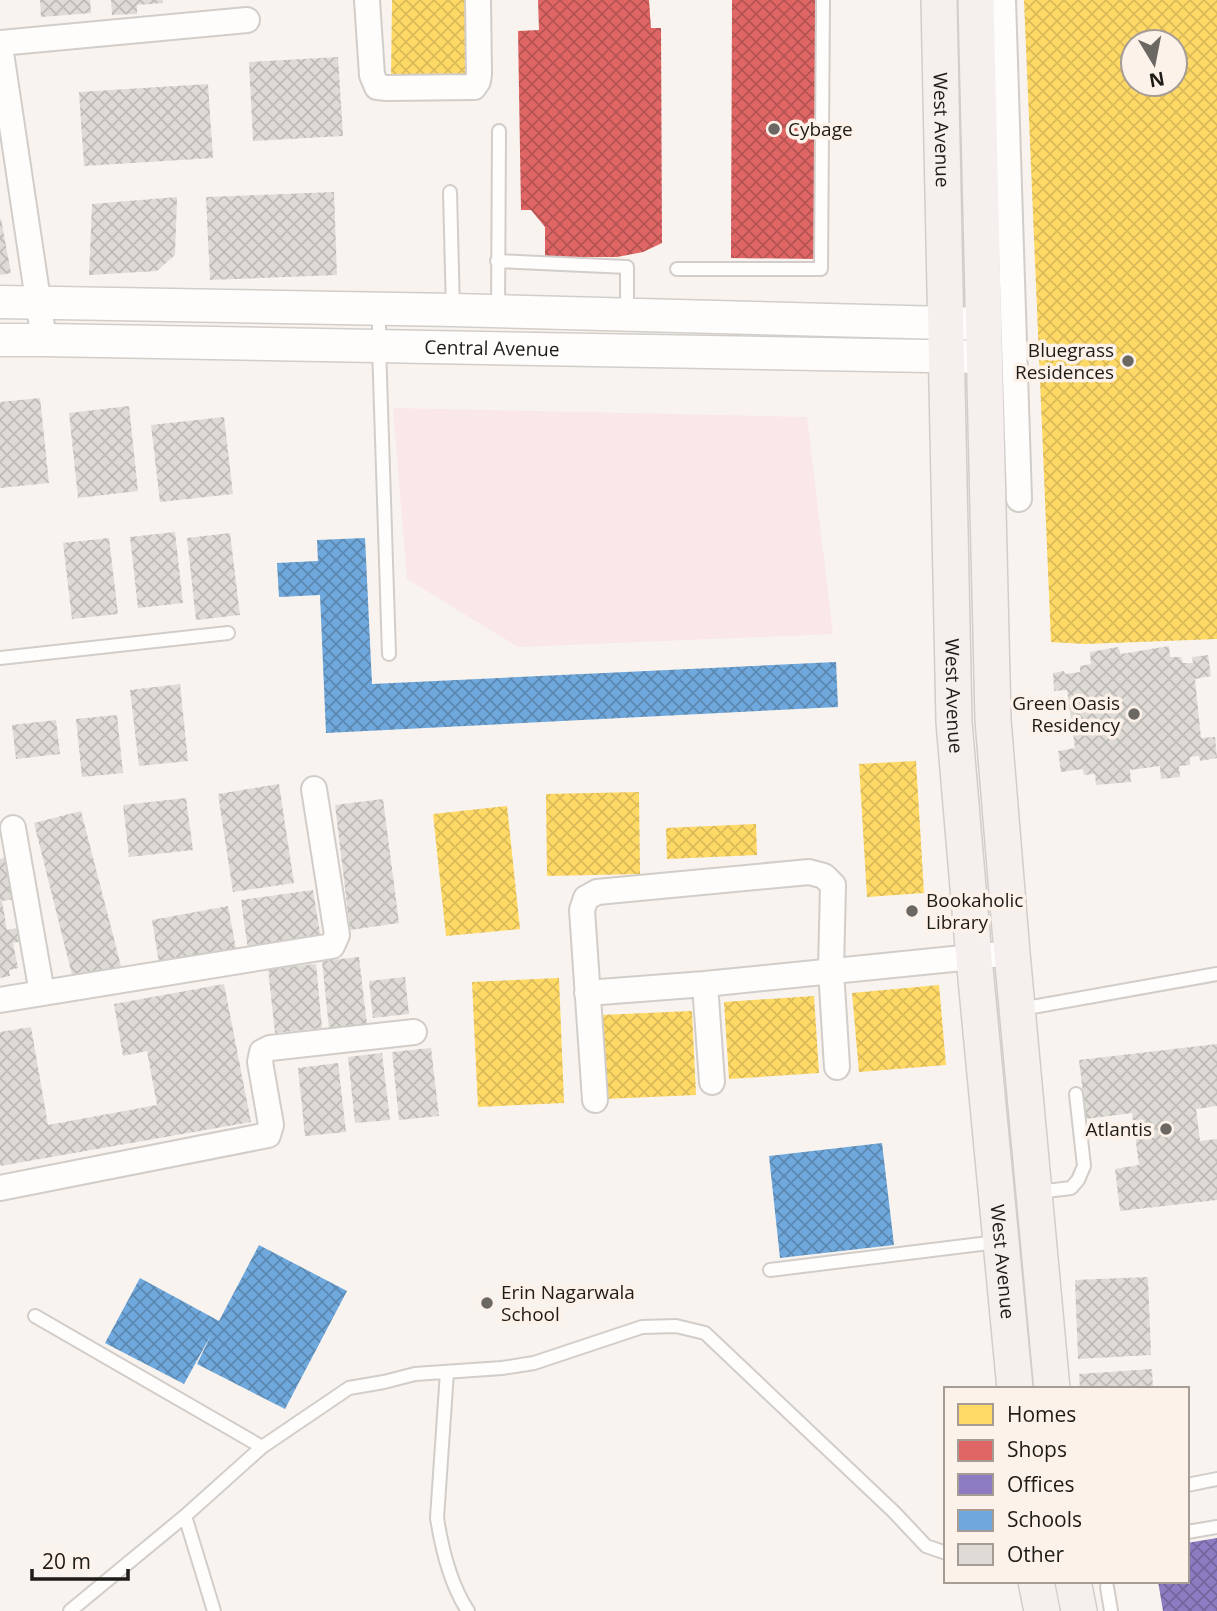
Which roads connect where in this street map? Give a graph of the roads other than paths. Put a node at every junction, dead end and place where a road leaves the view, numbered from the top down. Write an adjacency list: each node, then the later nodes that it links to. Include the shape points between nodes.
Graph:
1 (367, 0): 2 (street, via 372,75 377,87 387,88 474,87 479,74)
2 (478, 0)
3 (823, 0): 13 (lane, via 821,270)
4 (939, 0): 20 (main road, West Avenue)
5 (976, 0): 11 (main road, West Avenue)
6 (1003, 0): 11 (street)
7 (247, 20): 8 (street)
8 (0, 45): 14 (street)
9 (499, 131): 12 (lane)
10 (450, 192): 17 (lane)
11 (997, 250): 22 (main road, West Avenue); 26 (street)
12 (497, 261): 18 (lane); 19 (lane, via 627,267)
13 (677, 269)
14 (37, 301): 15 (street, Central Avenue); 16 (street, Central Avenue); 21 (street)
15 (0, 302)
16 (379, 309): 17 (street, Central Avenue); 24 (lane)
17 (453, 310): 18 (street, Central Avenue)
18 (498, 313): 19 (street, Central Avenue)
19 (627, 316): 20 (street, Central Avenue)
20 (946, 323): 22 (street, Central Avenue); 25 (main road, West Avenue)
21 (44, 340): 23 (street, Central Avenue); 24 (street, Central Avenue)
22 (984, 340): 25 (street, Central Avenue); 32 (main road, West Avenue, via 993,720)
23 (0, 341)
24 (379, 346): 25 (street, Central Avenue); 28 (lane)
25 (946, 357): 33 (main road, West Avenue, via 954,722)
26 (1019, 499)
27 (228, 633): 29 (lane)
28 (389, 654)
29 (0, 658)
30 (314, 789): 37 (street, via 337,935 332,946)
31 (13, 828): 37 (street)
32 (1012, 953): 33 (street); 40 (main road, West Avenue)
33 (974, 958): 34 (street); 48 (main road, West Avenue)
34 (831, 970): 36 (street); 38 (street, via 833,885 824,876 809,872 597,892 586,898 582,910); 42 (street)
35 (1217, 974): 40 (lane)
36 (705, 984): 38 (street); 43 (street)
37 (42, 993): 39 (street)
38 (587, 993): 45 (street)
39 (0, 1000)
40 (1017, 1010): 47 (main road, West Avenue)
41 (414, 1032): 46 (street, via 262,1052 271,1125 268,1135)
42 (837, 1067)
43 (712, 1082)
44 (1076, 1094): 47 (lane, via 1084,1166 1071,1188)
45 (595, 1100)
46 (0, 1188)
47 (1034, 1193): 53 (main road, West Avenue)
48 (1001, 1241): 49 (lane); 52 (main road, West Avenue)
49 (770, 1270)
50 (35, 1315): 54 (lane)
51 (447, 1372): 54 (lane, via 349,1388); 60 (lane, via 534,1363 642,1327 676,1326 705,1333 926,1546); 66 (lane, via 437,1518 451,1574)
52 (1015, 1387)
53 (1052, 1387)
54 (262, 1447): 57 (lane)
55 (1217, 1479): 56 (lane)
56 (1189, 1485)
57 (185, 1516): 64 (lane); 65 (lane)
58 (1217, 1527): 59 (lane)
59 (1189, 1532)
60 (944, 1552)
61 (1036, 1583): 67 (main road)
62 (1073, 1583): 68 (main road)
63 (1107, 1587): 69 (lane)
64 (70, 1611)
65 (214, 1611)
66 (468, 1611)
67 (1042, 1611)
68 (1079, 1611)
69 (1111, 1611)

